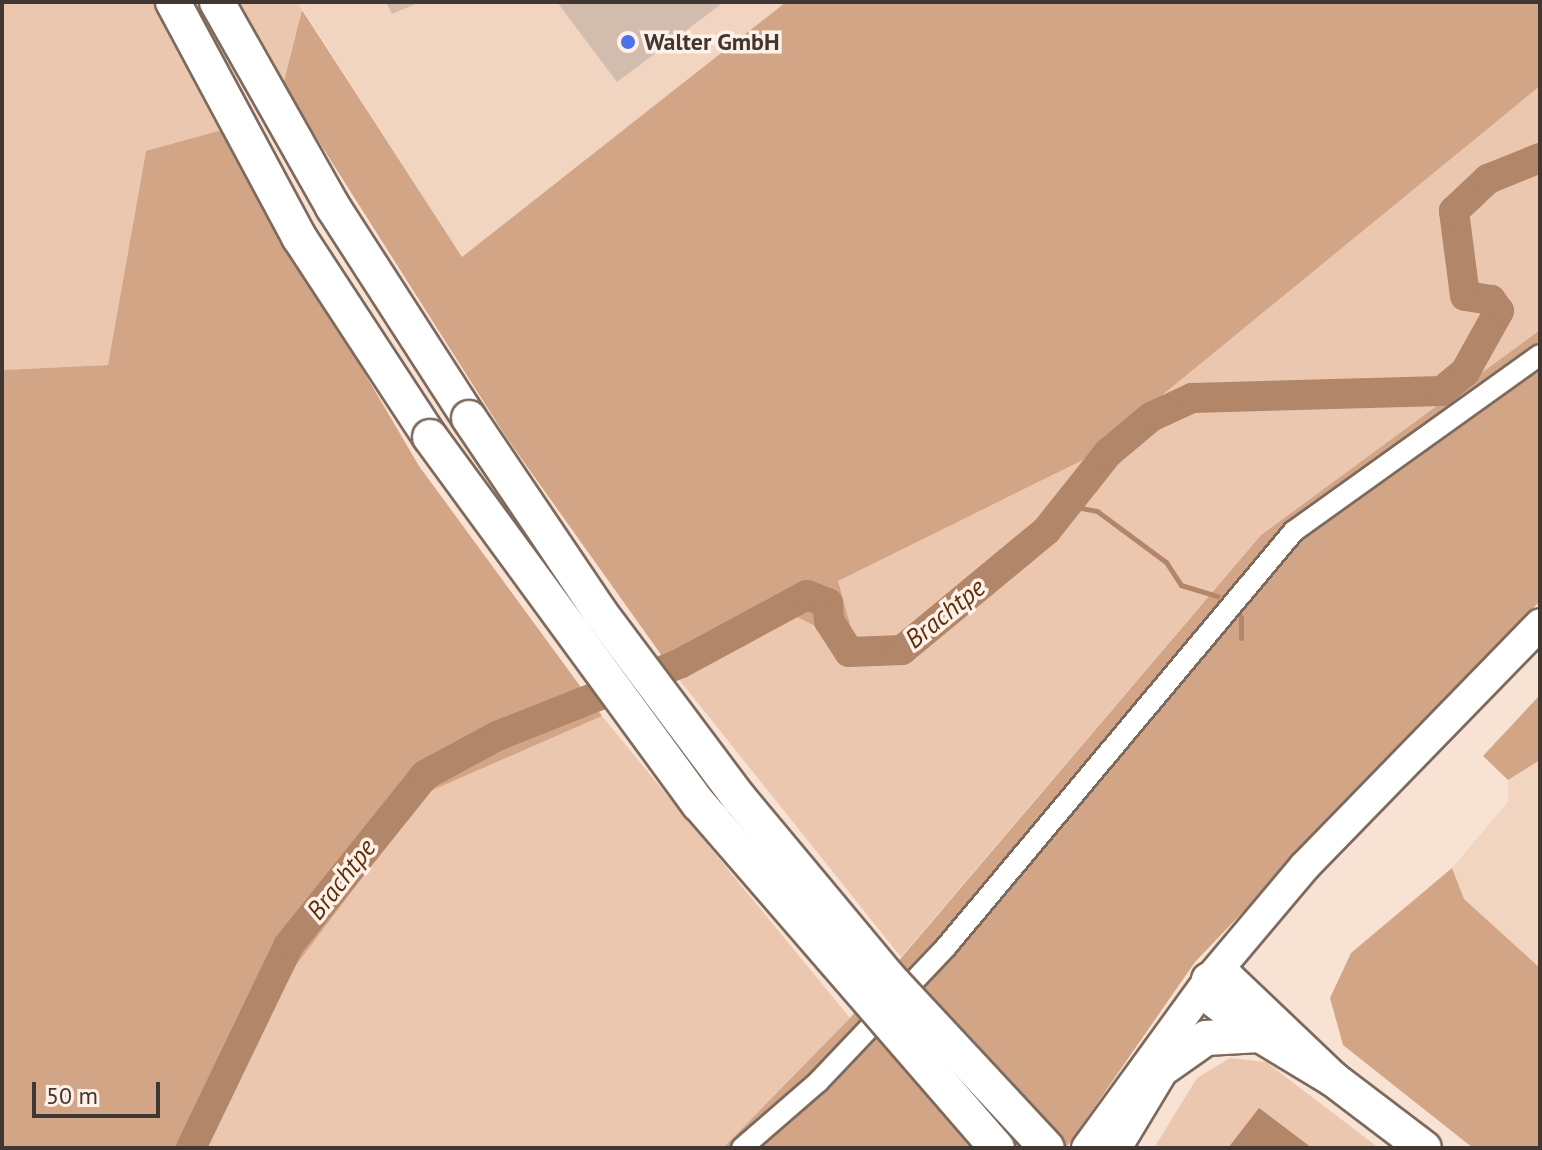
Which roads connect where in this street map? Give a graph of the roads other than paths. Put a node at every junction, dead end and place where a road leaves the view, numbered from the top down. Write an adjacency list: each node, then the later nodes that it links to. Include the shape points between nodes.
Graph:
1 (173, 2): 12 (highway, bridge, via 299,237 430,437 699,804)
2 (217, 2): 13 (highway, bridge, via 333,207 599,611 739,798 888,977)
3 (1540, 355): 11 (street, via 1294,531 946,947 818,1082)
4 (1540, 624): 6 (main road)
5 (1540, 644): 6 (main road)
6 (1310, 871): 7 (main road)
7 (1217, 986): 8 (highway); 9 (main road); 10 (highway); 14 (main road)
8 (1260, 1035): 9 (highway, via 1206,1038); 10 (highway)
9 (1166, 1066): 15 (main road)
10 (1333, 1079): 16 (highway)
11 (742, 1148)
12 (997, 1148)
13 (1047, 1148)
14 (1087, 1148)
15 (1116, 1148)
16 (1424, 1148)

